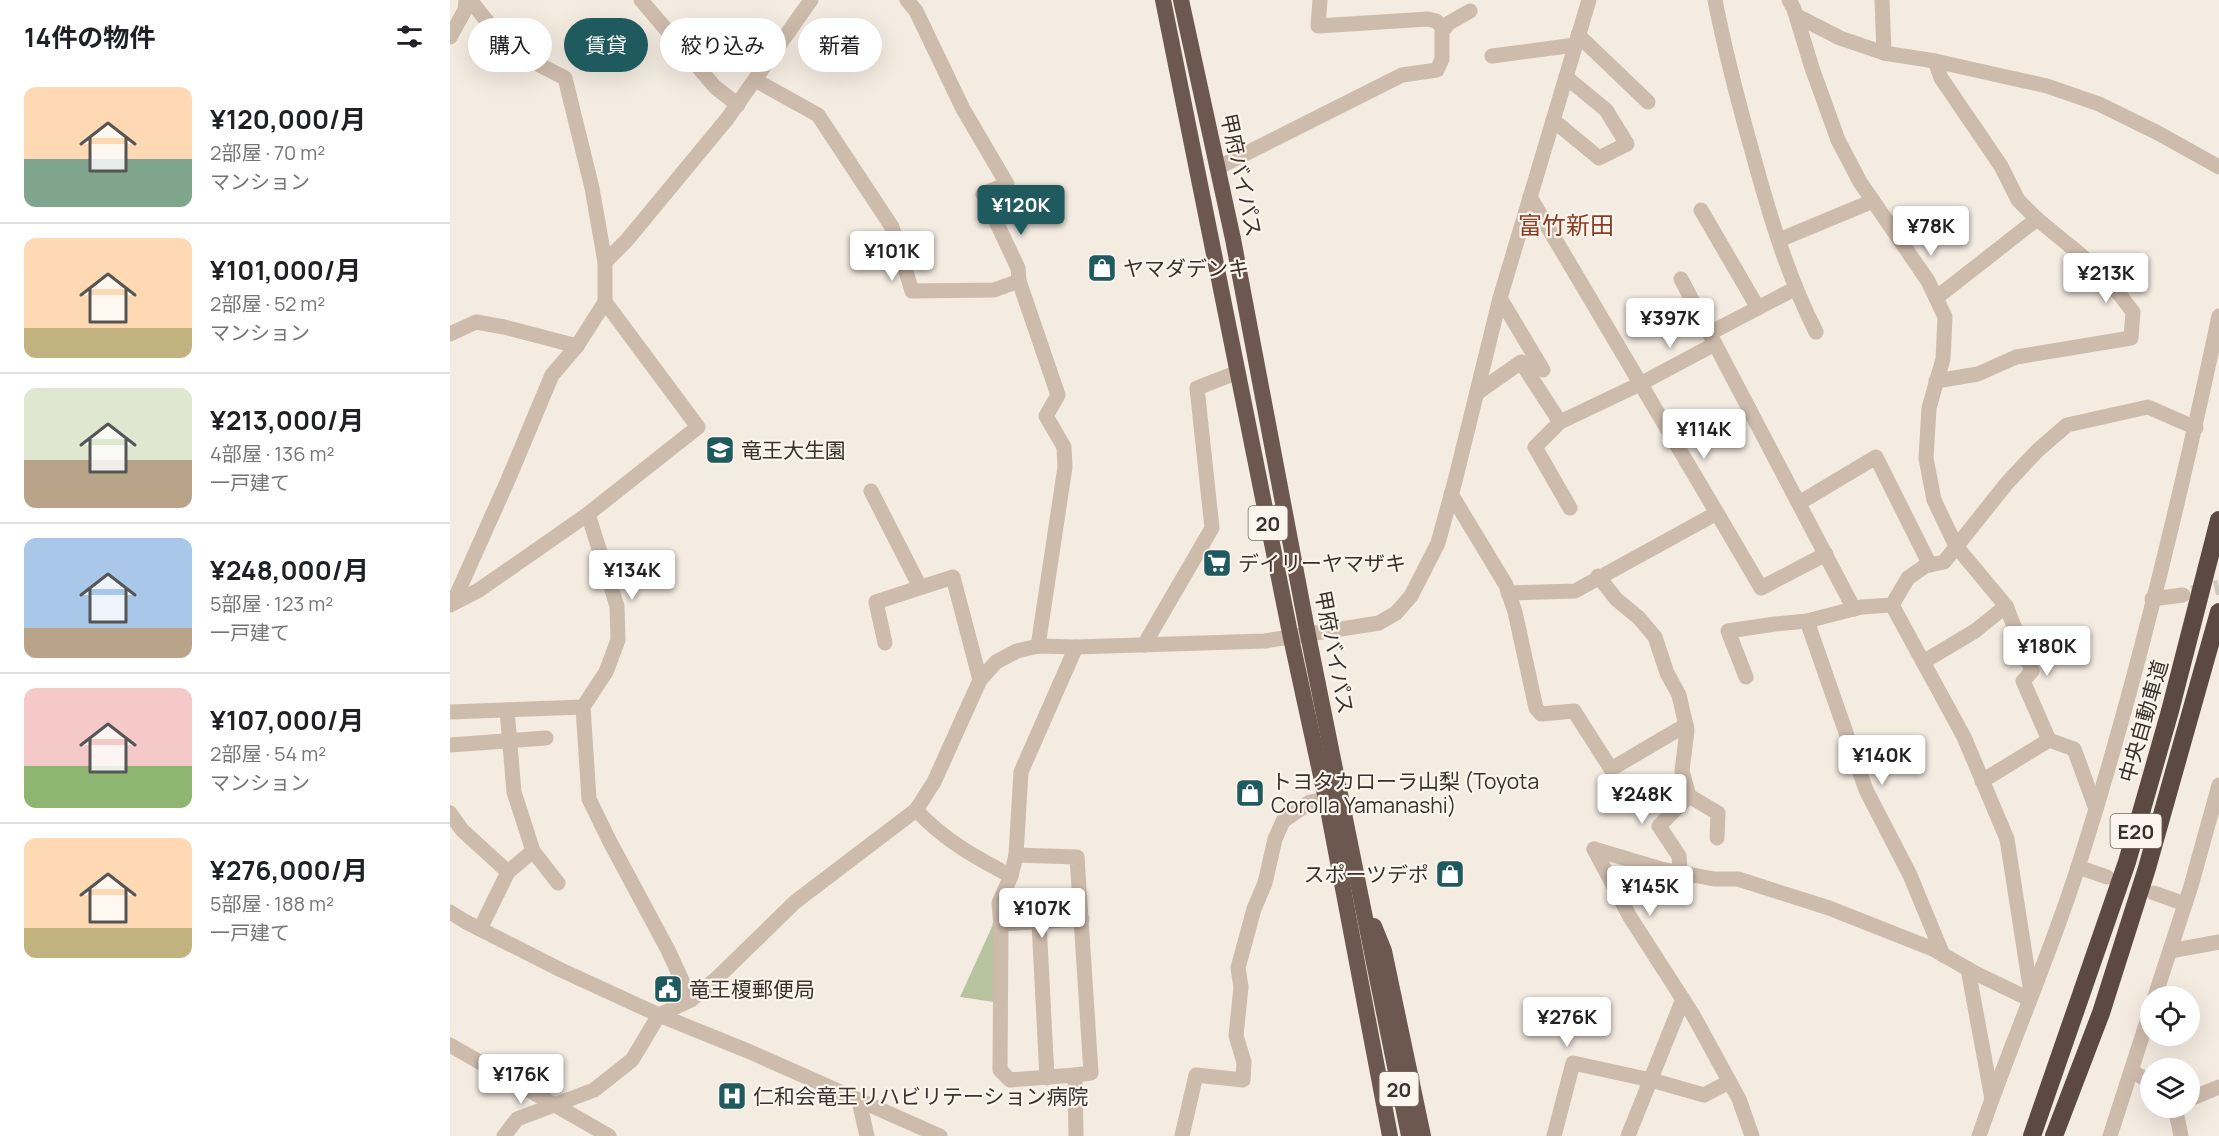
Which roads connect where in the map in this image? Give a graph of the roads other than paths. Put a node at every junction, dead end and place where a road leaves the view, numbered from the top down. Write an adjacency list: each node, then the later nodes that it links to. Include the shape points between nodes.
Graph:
1 (468, 0): 15 (street); 32 (street, via 499,36 528,59 565,78 592,188)
2 (641, 0): 23 (street, via 715,87)
3 (811, 0): 21 (street)
4 (907, 0): 34 (street, via 1007,184 983,194 1018,268)
5 (1163, 0): 46 (highway, 甲府バイパス / 20)
6 (1181, 0): 26 (highway, 甲府バイパス / 20)
7 (1320, 0): 14 (street, via 1318,26 1428,19)
8 (1589, 0): 16 (street)
9 (1715, 0): 31 (street, via 1727,61)
10 (1789, 0): 13 (street)
11 (1882, 0): 17 (street)
12 (1470, 11): 14 (street)
13 (1797, 16): 17 (street, via 1840,38); 28 (street, via 1838,141)
14 (1444, 28): 26 (street, via 1442,59 1437,70 1402,75)
15 (450, 37)
16 (1577, 40): 18 (street); 20 (street); 22 (street)
17 (1884, 53): 19 (street)
18 (1492, 56)
19 (1935, 61): 25 (street, via 2047,86 2099,104); 30 (street, via 1941,78 2001,166 2014,194)
20 (1566, 77): 24 (street); 24 (street, via 1606,110 1627,144 1599,158)
21 (755, 80): 23 (street); 34 (street, via 818,114 892,227 912,291 994,290)
22 (1648, 102)
23 (738, 105): 32 (street)
24 (1553, 120): 27 (street)
25 (2219, 167)
26 (1217, 168): 73 (highway, 甲府バイパス / 20)
27 (1530, 197): 36 (street); 48 (street)
28 (1873, 201): 31 (street); 37 (street)
29 (1701, 210): 39 (street)
30 (2037, 219): 37 (street); 47 (street, via 2081,255 2120,295 2133,312 2131,338 2016,357 1978,374)
31 (1779, 240): 35 (street)
32 (605, 262): 38 (street)
33 (1681, 279): 43 (street)
34 (1019, 281): 77 (street, via 1058,395 1046,416 1064,447 1065,467)
35 (1796, 288): 39 (street); 41 (street)
36 (1500, 298): 45 (street); 49 (street)
37 (1936, 298): 47 (street, via 1945,317 1943,359)
38 (605, 302): 44 (street); 57 (street, via 698,427)
39 (1758, 308): 43 (street)
40 (2219, 316): 51 (street)
41 (1816, 332)
42 (450, 334): 44 (street, via 476,321)
43 (1713, 339): 48 (street); 54 (street)
44 (577, 346): 67 (street, via 552,375)
45 (1543, 370)
46 (1239, 372): 74 (highway, 甲府バイパス / 20); 76 (street, via 1197,388 1212,528)
47 (1936, 381): 59 (street, via 1929,408 1926,458 1934,500)
48 (1640, 384): 50 (street); 56 (street)
49 (1477, 393): 50 (street, via 1521,362); 53 (street)
50 (1560, 422): 55 (street, via 1535,447)
51 (2196, 428): 59 (street, via 2148,407 2067,425 2007,483); 66 (street)
52 (871, 491): 63 (street)
53 (1451, 494): 64 (street); 73 (street, via 1438,543 1411,596 1396,613 1379,623)
54 (1799, 503): 60 (street); 61 (street, via 1876,457)
55 (1570, 508)
56 (1717, 513): 60 (street, via 1761,588); 62 (street)
57 (588, 514): 67 (street, via 479,590); 82 (street, via 616,606 618,640 606,672)
58 (2219, 520): 152 (highway, 中央自動車道 / E20, via 2127,862)
59 (1956, 546): 61 (street, via 1944,562); 69 (street)
60 (1826, 554): 70 (street)
61 (1930, 565): 68 (street, via 1908,578)
62 (1598, 576): 64 (street, via 1575,591); 85 (street, via 1655,637 1667,673 1680,694)
63 (920, 587): 75 (street, via 876,602); 81 (street, via 953,577)
64 (1508, 593): 85 (street, via 1536,708 1541,714 1574,711 1611,770)
65 (2183, 594): 66 (street)
66 (2152, 599): 94 (street)
67 (450, 604)
68 (1892, 605): 70 (street); 79 (street)
69 (2006, 606): 79 (street, via 1975,631); 87 (street, via 2032,671 2023,681)
70 (1854, 609): 72 (street)
71 (2219, 612): 153 (highway, E20, via 2140,890 2101,1013)
72 (1807, 621): 80 (street, via 1728,631); 117 (street, via 1866,790 1910,875)
73 (1308, 635): 74 (street); 107 (highway, 甲府バイパス / 20)
74 (1291, 638): 76 (street); 93 (highway, 甲府バイパス / 20)
75 (885, 643)
76 (1144, 645): 78 (street)
77 (1038, 646): 78 (street); 81 (street, via 996,662)
78 (1076, 647): 99 (street, via 1021,772)
79 (1923, 662): 90 (street, via 1964,737)
80 (1746, 677)
81 (980, 680): 95 (street, via 934,782)
82 (583, 707): 83 (street); 122 (street, via 589,799)
83 (507, 710): 84 (street); 88 (street)
84 (450, 712)
85 (1686, 725): 92 (street, via 1682,771)
86 (546, 738): 88 (street)
87 (2049, 740): 90 (street); 94 (street, via 2074,749)
88 (510, 741): 89 (street); 98 (street, via 514,792)
89 (450, 746)
90 (1982, 781): 120 (street, via 2007,839)
91 (2219, 785): 109 (street)
92 (1689, 796): 97 (street, via 1718,813); 103 (street, via 1659,826 1679,856)
93 (1326, 799): 100 (highway, 甲府バイパス / 20); 143 (street, via 1310,802 1283,821 1254,909 1239,968 1236,1036 1244,1062 1243,1080 1196,1075)
94 (2096, 809): 101 (street)
95 (916, 810): 104 (street, via 952,843); 122 (street, via 795,902)
96 (453, 825): 102 (street)
97 (1717, 838)
98 (533, 851): 102 (street); 106 (street)
99 (1016, 855): 104 (street); 111 (street, via 1077,858)
100 (1338, 862): 144 (highway, via 1333,897); 145 (highway, 甲府バイパス / 20)
101 (2078, 867): 105 (street); 120 (street)
102 (508, 872): 114 (street)
103 (1680, 872): 117 (street, via 1763,886 1829,908); 121 (street, via 1594,849 1630,917)
104 (1011, 876): 113 (street, via 999,903)
105 (2107, 877)
106 (558, 883)
107 (1358, 886): 146 (highway, 甲府バイパス / 20); 147 (highway, via 1384,951)
108 (2154, 893): 109 (street)
109 (2185, 904): 116 (street)
110 (450, 912): 114 (street)
111 (1082, 919): 112 (street); 127 (street, via 1091,1073)
112 (1039, 922): 113 (street); 129 (street)
113 (1000, 924): 129 (street, via 1000,1071 1010,1080)
114 (480, 929): 123 (street)
115 (2219, 942): 116 (street)
116 (2170, 951): 119 (street)
117 (1943, 955): 118 (street)
118 (1968, 969): 120 (street); 134 (street)
119 (2158, 986)
120 (2030, 996): 134 (street)
121 (1683, 999): 130 (street); 131 (street)
122 (691, 1000): 123 (street)
123 (658, 1014): 135 (street); 136 (street, via 632,1060 594,1090)
124 (2140, 1043): 126 (street)
125 (450, 1045): 136 (street)
126 (2131, 1071): 128 (street); 154 (street)
127 (1075, 1075): 129 (street); 142 (street)
128 (2140, 1076)
129 (1047, 1078)
130 (1651, 1080): 131 (street, via 1704,1095); 148 (street, via 1573,1063); 149 (street)
131 (1730, 1082): 150 (street)
132 (2219, 1087): 133 (street)
133 (2200, 1095)
134 (1992, 1099): 151 (street)
135 (859, 1101): 140 (street); 141 (street)
136 (556, 1106): 138 (street, via 517,1119); 139 (street)
137 (2177, 1118): 155 (street)
138 (504, 1136)
139 (609, 1136)
140 (867, 1136)
141 (940, 1136)
142 (1076, 1136)
143 (1182, 1136)
144 (1378, 1136)
145 (1390, 1136)
146 (1409, 1136)
147 (1423, 1136)
148 (1554, 1136)
149 (1629, 1136)
150 (1752, 1136)
151 (1979, 1136)
152 (2032, 1136)
153 (2054, 1136)
154 (2110, 1136)
155 (2181, 1136)

